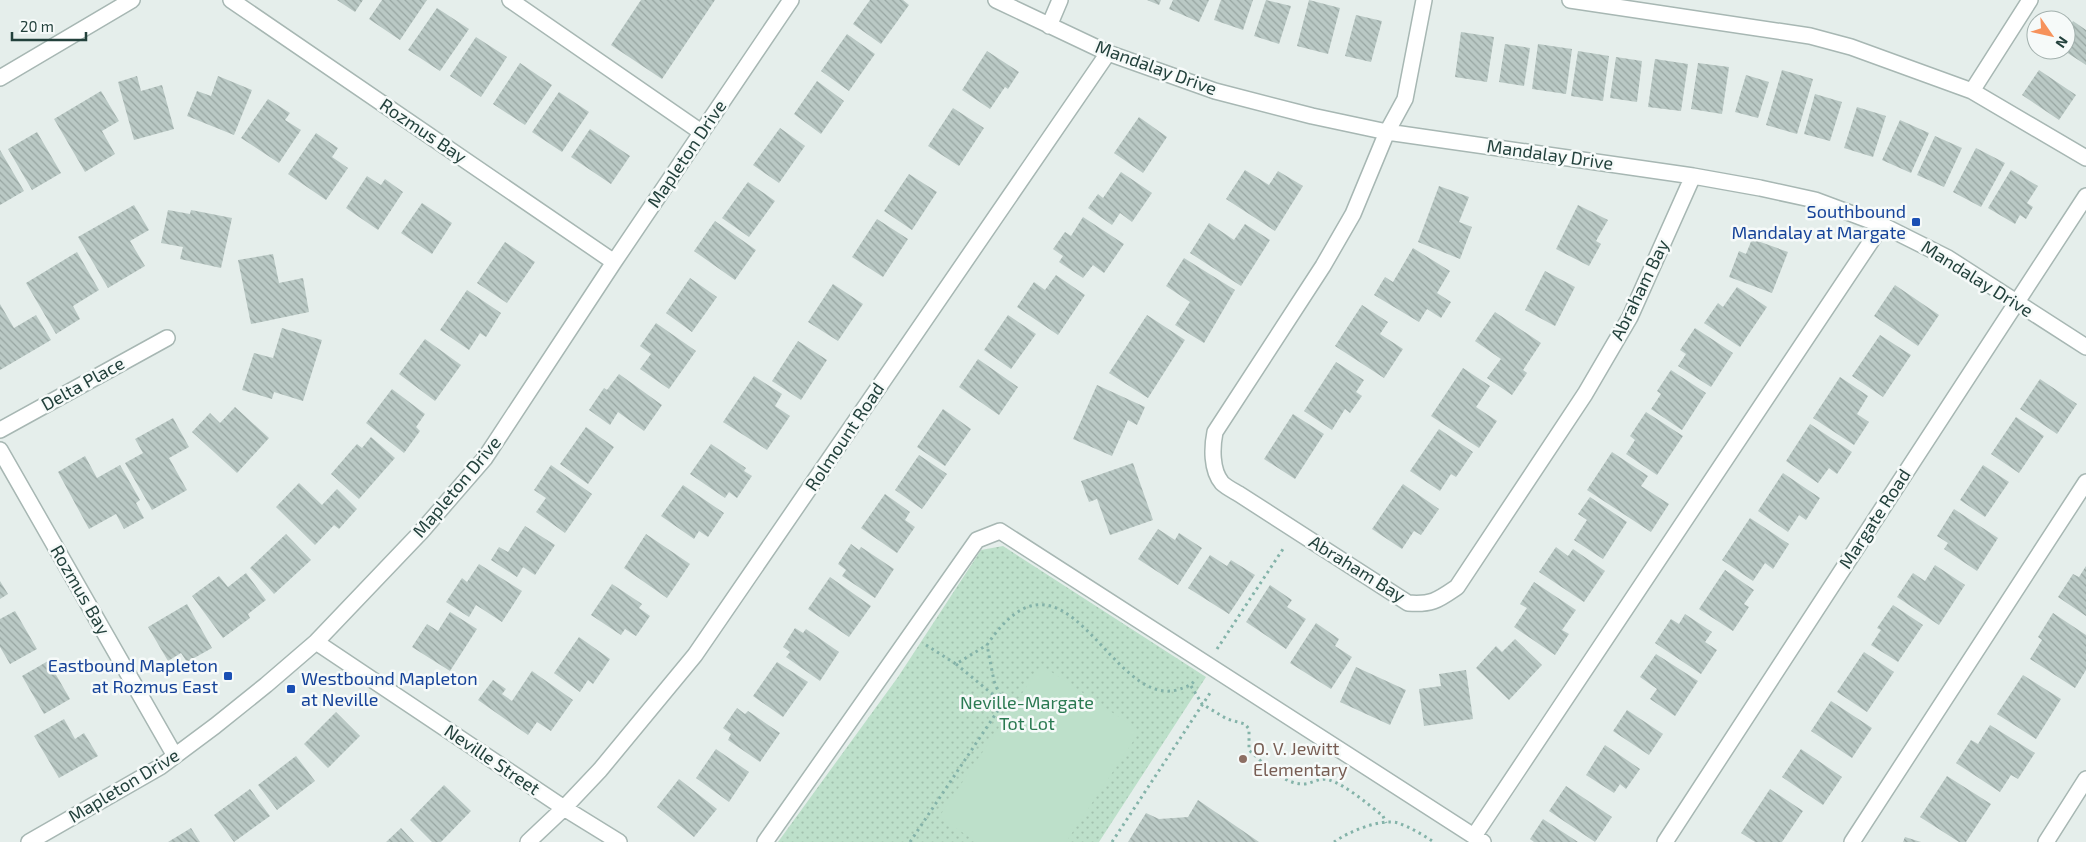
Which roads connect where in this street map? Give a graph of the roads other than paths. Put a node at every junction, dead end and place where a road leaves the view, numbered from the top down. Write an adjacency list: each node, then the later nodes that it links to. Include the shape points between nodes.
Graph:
1 (132, 0): 12 (street)
2 (231, 0): 20 (street, Rozmus Bay)
3 (510, 0): 14 (street)
4 (790, 0): 14 (street, Mapleton Drive)
5 (996, 0): 10 (street, Mandalay Drive)
6 (1060, 0): 10 (street)
7 (1424, 0): 15 (street, Abraham Bay, via 1404,99)
8 (1570, 0): 13 (street, via 1810,36)
9 (2030, 0): 13 (street)
10 (1049, 26): 11 (street, Mandalay Drive)
11 (1108, 53): 15 (street, Mandalay Drive, via 1215,91); 30 (street, Rolmount Road, via 696,655)
12 (0, 78)
13 (1972, 91): 16 (street)
14 (701, 132): 20 (street, Mapleton Drive)
15 (1387, 132): 17 (street, Mandalay Drive); 17 (street, Abraham Bay, via 1353,214 1215,432 1212,448 1221,483 1408,603 1424,604 1437,600 1457,587 1585,394 1630,317)
16 (2086, 158)
17 (1693, 176): 19 (street, Mandalay Drive, via 1815,200)
18 (2086, 196): 21 (street, Margate Road)
19 (1882, 225): 21 (street, Mandalay Drive, via 1948,258); 31 (street)
20 (614, 262): 27 (street, Mapleton Drive, via 485,458 421,532)
21 (2016, 302): 23 (street, Mandalay Drive); 36 (street, Margate Road)
22 (166, 338): 24 (street, Delta Place)
23 (2086, 347)
24 (0, 430)
25 (0, 450): 28 (street, Rozmus Bay)
26 (2086, 482): 37 (street)
27 (316, 642): 28 (street, Mapleton Drive); 30 (street, Neville Street)
28 (175, 756): 32 (street, Mapleton Drive)
29 (2086, 780): 38 (street)
30 (564, 808): 33 (street, Rolmount Road); 34 (street, Neville Street)
31 (1478, 839): 35 (street, via 1000,531 977,540)
32 (29, 842)
33 (528, 842)
34 (619, 842)
35 (764, 842)
36 (1665, 842)
37 (1852, 842)
38 (2046, 842)

